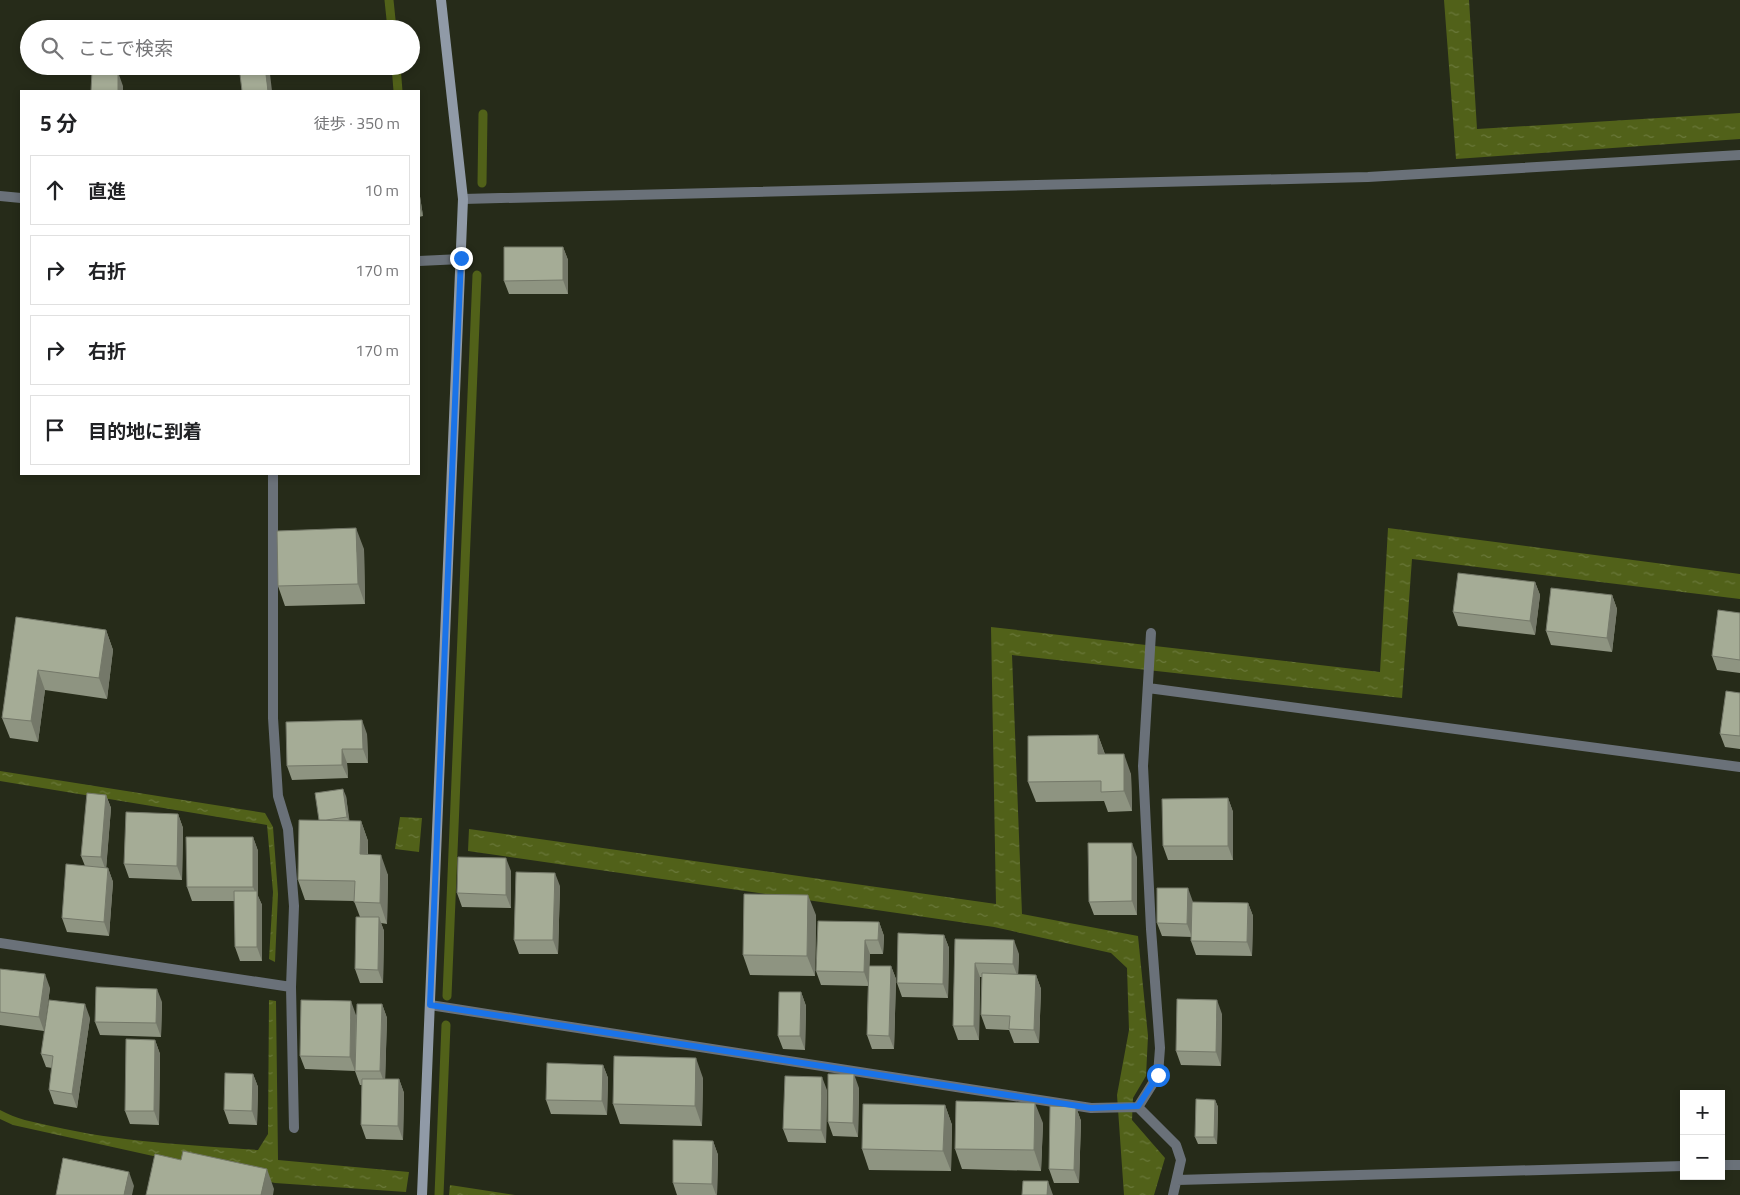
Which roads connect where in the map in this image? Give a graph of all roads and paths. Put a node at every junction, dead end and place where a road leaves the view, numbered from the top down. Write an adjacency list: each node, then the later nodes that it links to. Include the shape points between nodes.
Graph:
1 (441, 0): 5 (street)
2 (1740, 155): 5 (street, via 1368,177)
3 (0, 196): 4 (street)
4 (20, 198)
5 (463, 199): 6 (street)
6 (461, 258): 7 (street); 14 (street)
7 (420, 261)
8 (273, 475): 13 (street, via 273,718 278,796 288,830 294,906)
9 (1152, 633): 10 (street)
10 (1148, 688): 11 (street); 15 (street, via 1143,766 1160,1048 1158,1075)
11 (1740, 767)
12 (0, 943): 13 (street)
13 (291, 987): 16 (street)
14 (430, 1005): 15 (street, via 1091,1108); 21 (street)
15 (1138, 1106): 20 (street, via 1176,1145 1181,1160)
16 (294, 1128)
17 (1725, 1165): 18 (street)
18 (1740, 1165)
19 (1680, 1166): 20 (street)
20 (1177, 1180): 22 (street)
21 (422, 1195)
22 (1172, 1195)

